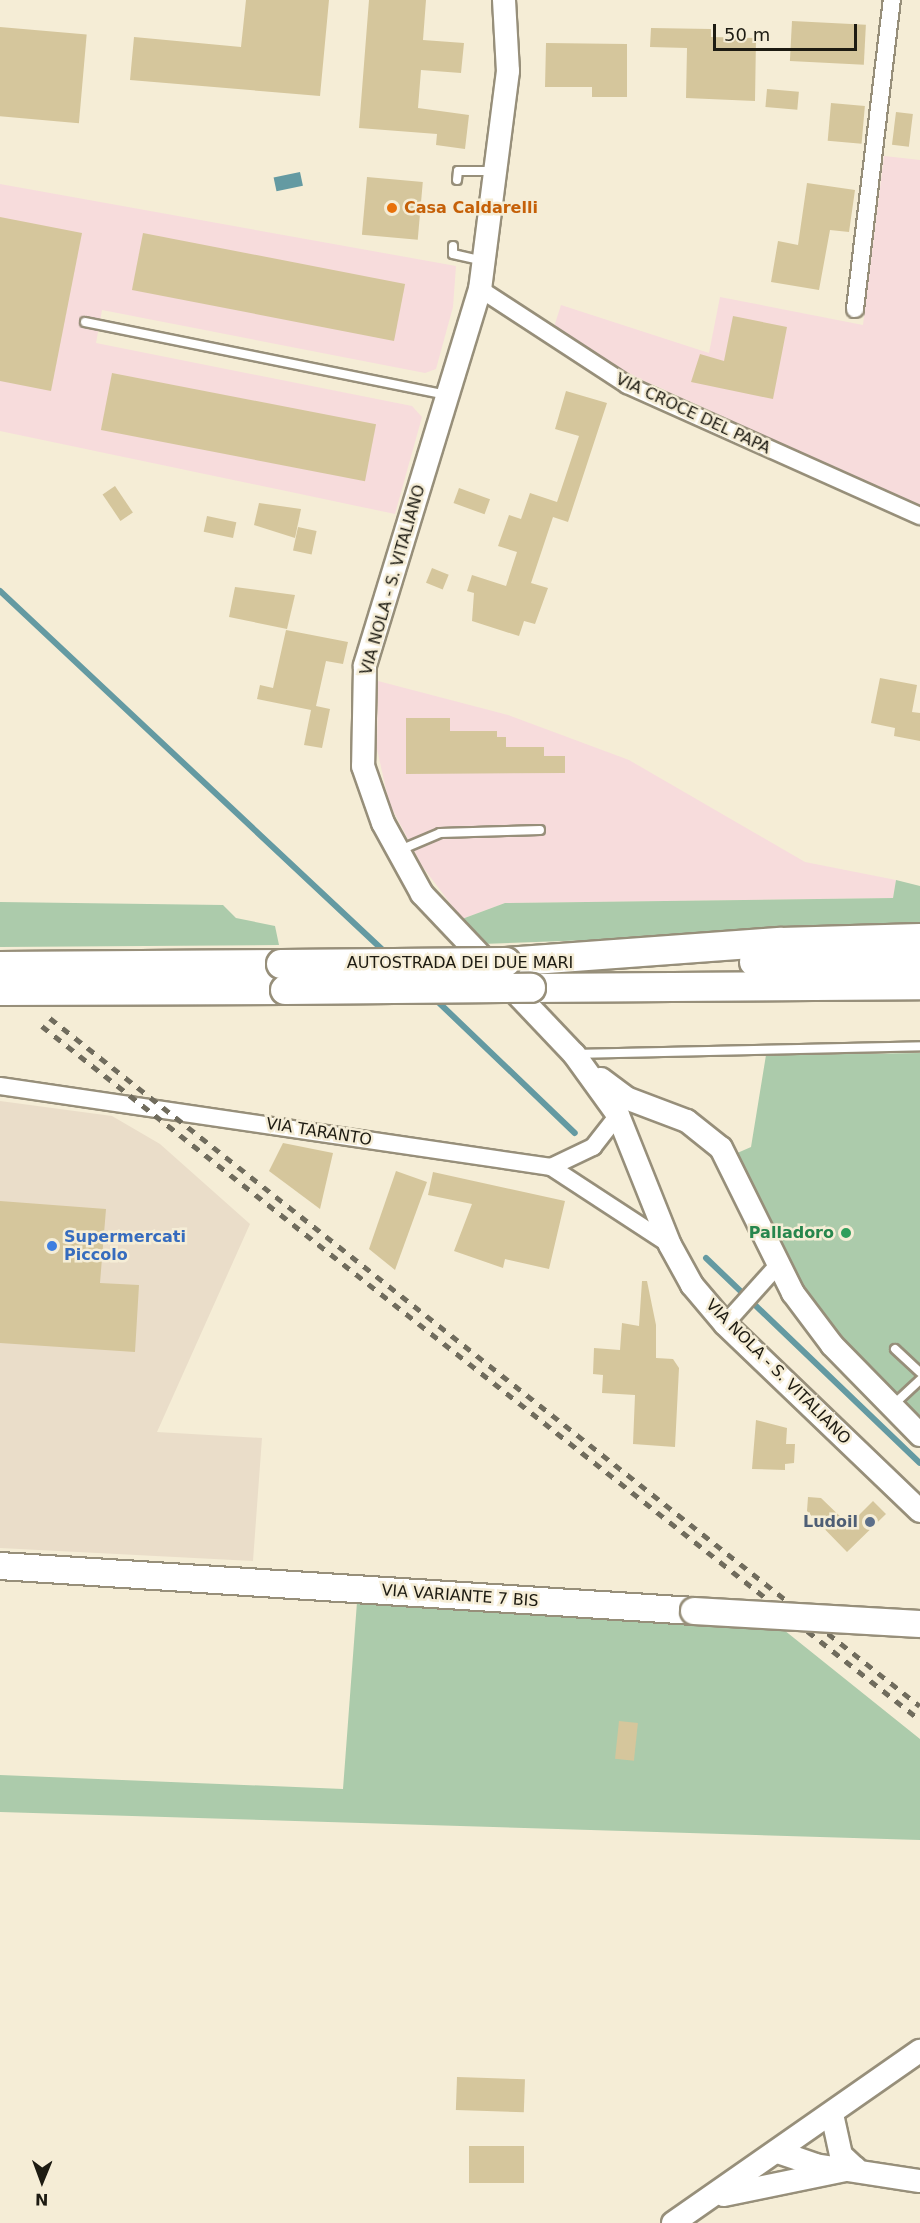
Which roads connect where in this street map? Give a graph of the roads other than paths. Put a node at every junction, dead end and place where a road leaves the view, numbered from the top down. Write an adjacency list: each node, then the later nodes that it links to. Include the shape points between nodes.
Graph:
1 (504, 0): 3 (main road, VIA NOLA - S. VITALIANO, via 508,71)
2 (892, 0): 8 (street)
3 (496, 171): 4 (lane, via 458,171); 6 (main road, VIA NOLA - S. VITALIANO)
4 (457, 180)
5 (453, 246): 6 (lane, via 453,254)
6 (483, 262): 7 (main road, VIA NOLA - S. VITALIANO)
7 (480, 290): 10 (main road, VIA NOLA - S. VITALIANO); 11 (street, VIA CROCE DEL PAPA, via 627,385)
8 (855, 309)
9 (85, 322): 10 (lane)
10 (450, 395): 13 (main road, VIA NOLA - S. VITALIANO, via 365,666 363,766)
11 (920, 516)
12 (540, 830): 13 (lane, via 440,833)
13 (396, 851): 22 (main road, VIA NOLA - S. VITALIANO, via 449,926)
14 (920, 939): 16 (highway, via 781,942)
15 (920, 959): 16 (highway, AUTOSTRADA DEI DUE MARI)
16 (506, 962): 18 (highway, AUTOSTRADA DEI DUE MARI, bridge)
17 (0, 966): 18 (highway, AUTOSTRADA DEI DUE MARI)
18 (283, 977): 19 (highway, AUTOSTRADA DEI DUE MARI, bridge, via 531,988); 20 (highway, AUTOSTRADA DEI DUE MARI)
19 (920, 985)
20 (0, 991)
21 (920, 1046): 22 (lane)
22 (574, 1054): 24 (main road, via 608,1086); 25 (main road, VIA NOLA - S. VITALIANO)
23 (0, 1086): 26 (street, VIA TARANTO)
24 (652, 1110): 25 (main road); 28 (main road, via 687,1121 721,1148)
25 (618, 1115): 26 (street, via 593,1147); 27 (main road, VIA NOLA - S. VITALIANO)
26 (551, 1167): 27 (street)
27 (670, 1245): 29 (main road, VIA NOLA - S. VITALIANO, via 692,1285)
28 (778, 1265): 29 (street); 33 (main road, via 832,1345)
29 (725, 1324): 35 (main road, VIA NOLA - S. VITALIANO)
30 (895, 1349): 31 (lane)
31 (920, 1372)
32 (920, 1380): 33 (lane)
33 (892, 1406): 34 (main road)
34 (920, 1435)
35 (920, 1511)
36 (0, 1566): 37 (main road, VIA VARIANTE 7 BIS, bridge)
37 (920, 1624)
38 (920, 2051): 39 (main road)
39 (832, 2114): 40 (main road); 41 (main road, via 841,2155)
40 (786, 2147): 41 (main road, via 815,2165); 43 (main road)
41 (855, 2168): 42 (main road); 43 (main road)
42 (920, 2181)
43 (708, 2199): 44 (main road)
44 (673, 2223)

